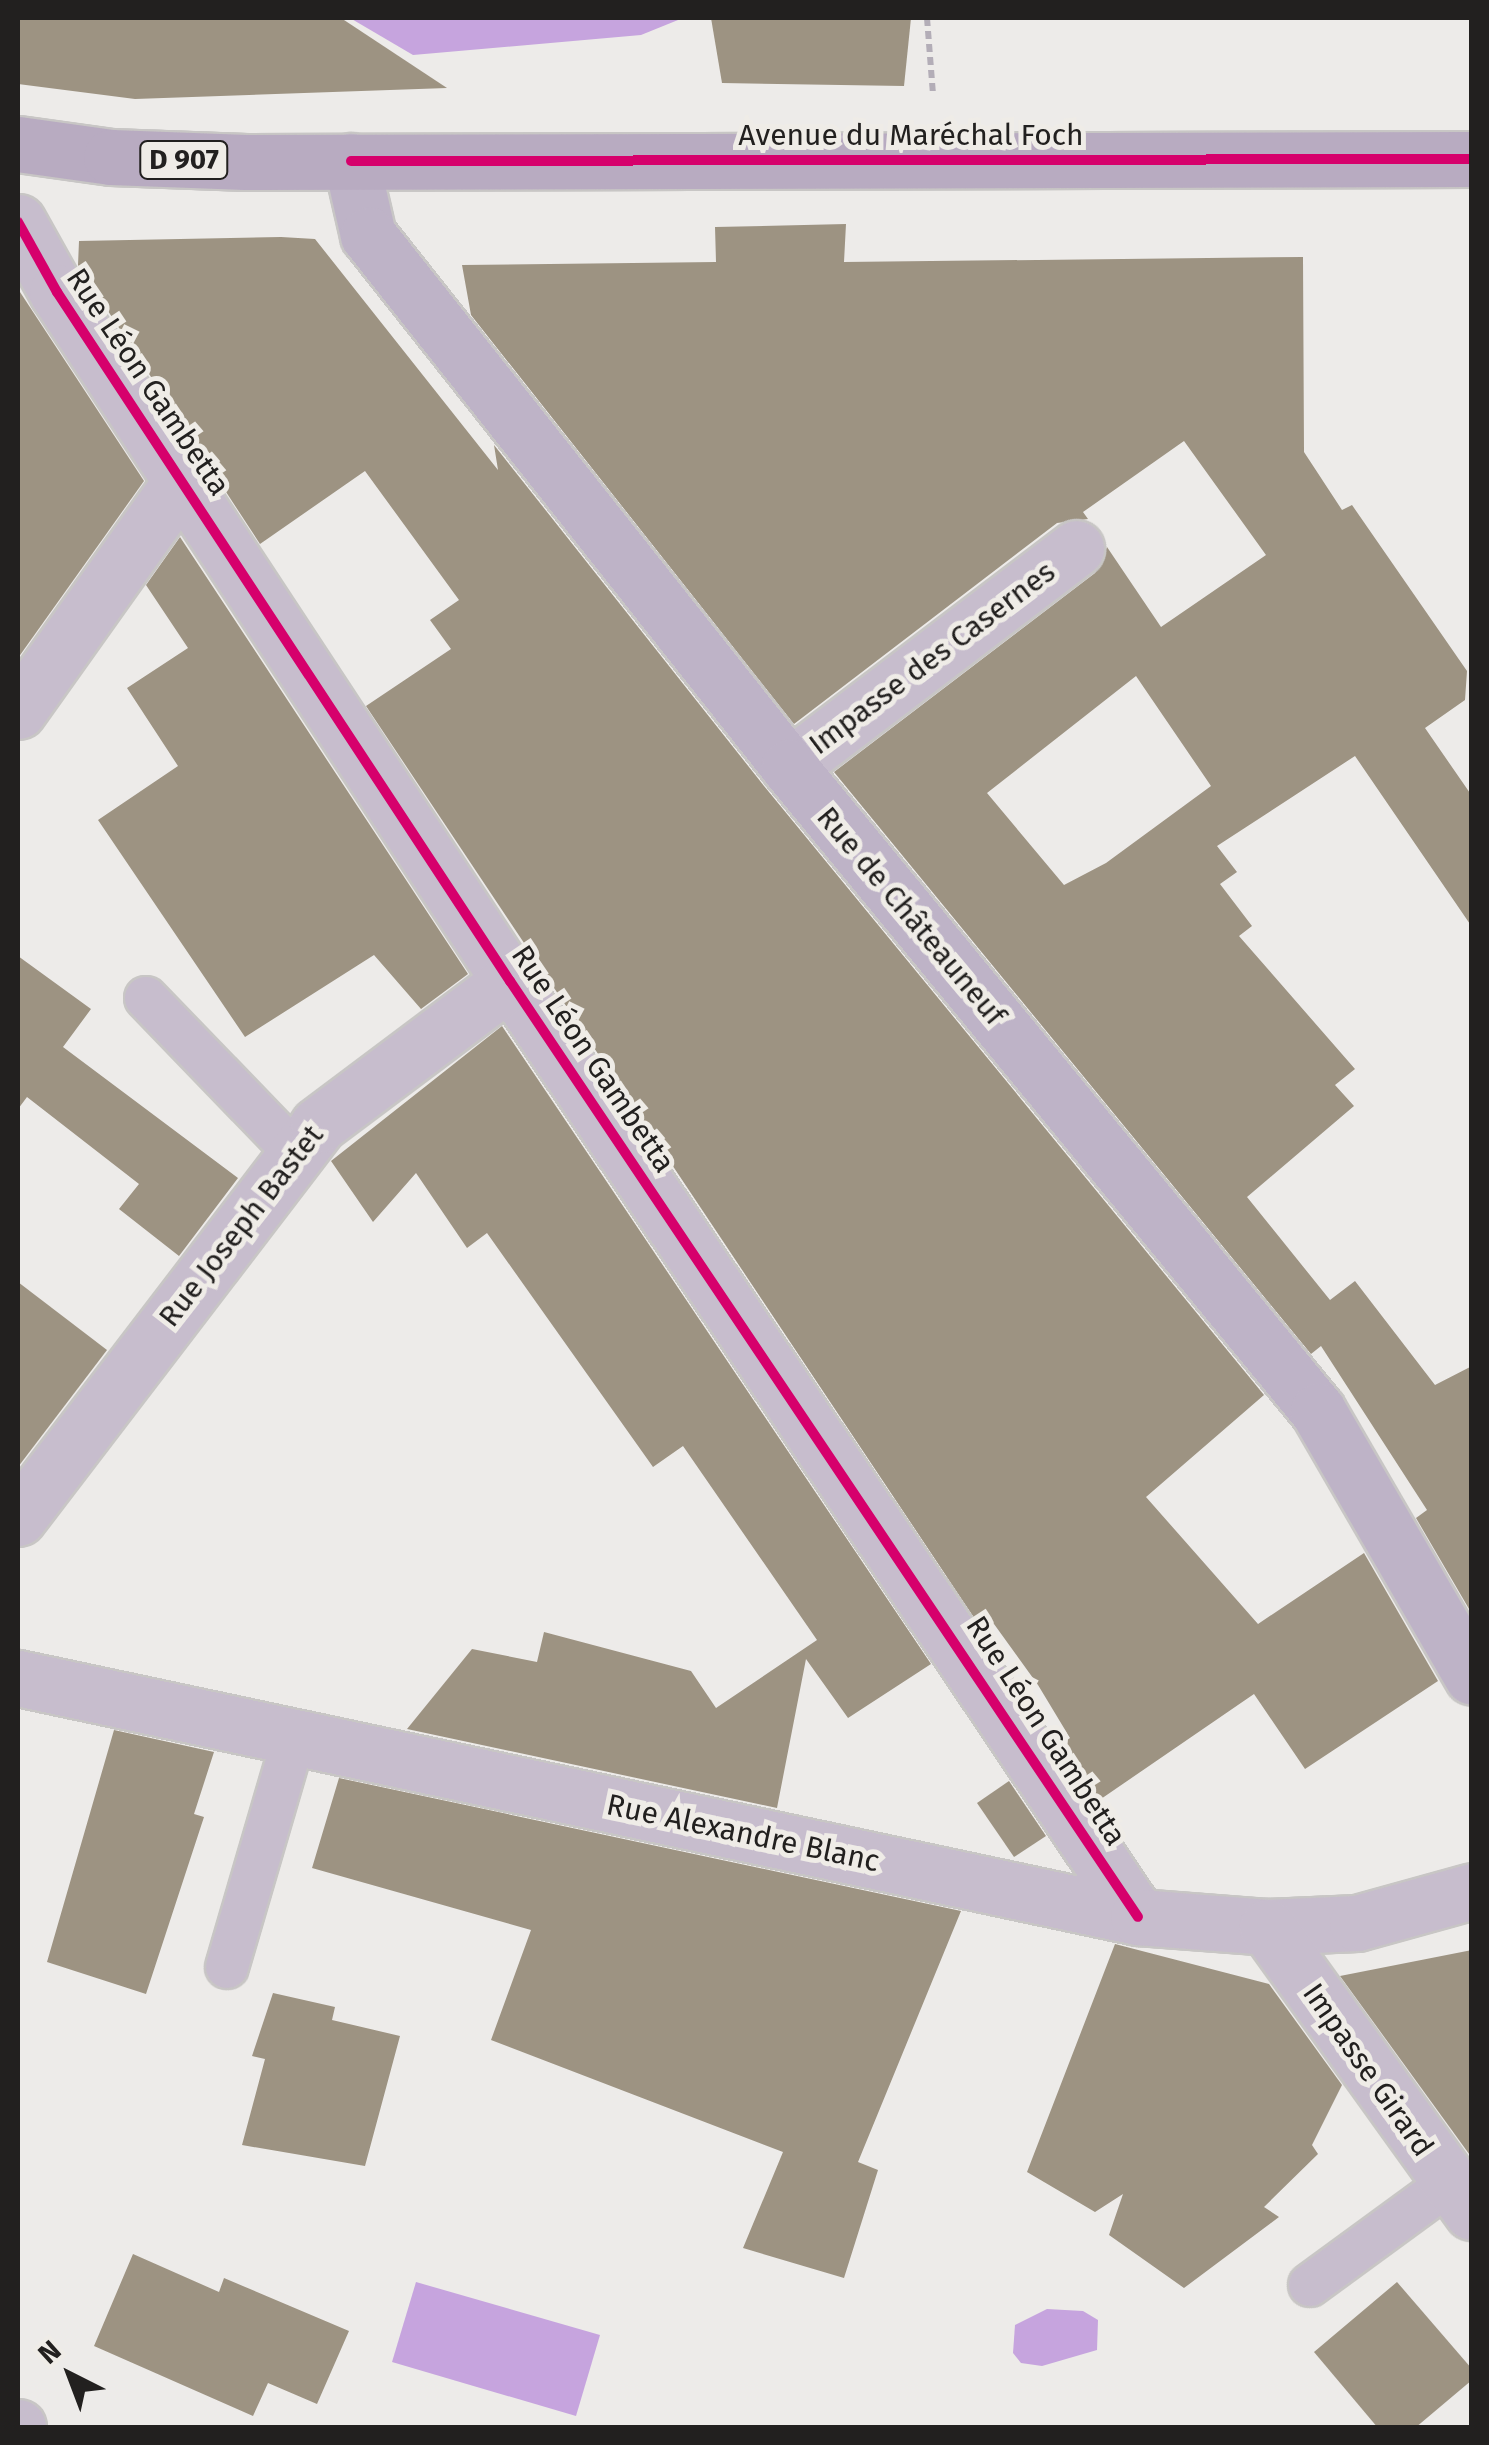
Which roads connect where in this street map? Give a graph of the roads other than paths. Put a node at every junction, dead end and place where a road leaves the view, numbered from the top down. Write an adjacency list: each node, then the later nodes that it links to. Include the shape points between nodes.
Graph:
1 (18, 144): 3 (main road, Avenue du Maréchal Foch / D 907, via 111,157)
2 (1472, 159): 3 (main road, Avenue du Maréchal Foch / D 907)
3 (351, 161): 8 (main road, Rue de Châteauneuf, via 368,235)
4 (18, 222): 5 (street, Rue Léon Gambetta)
5 (183, 479): 7 (street); 9 (street, Rue Léon Gambetta)
6 (1076, 548): 8 (street, Impasse des Casernes)
7 (18, 711)
8 (788, 767): 13 (main road, Rue de Châteauneuf, via 1318,1411)
9 (510, 981): 11 (street, Rue Joseph Bastet, via 357,1089); 17 (street, Rue Léon Gambetta)
10 (146, 998): 11 (lane)
11 (294, 1151): 12 (street, Rue Joseph Bastet)
12 (18, 1518)
13 (1472, 1676)
14 (18, 1678): 15 (street, Rue Alexandre Blanc)
15 (294, 1738): 17 (street, Rue Alexandre Blanc); 19 (lane)
16 (1472, 1892): 18 (street, Rue Alexandre Blanc, via 1358,1923)
17 (1138, 1917): 18 (street, Rue Alexandre Blanc)
18 (1267, 1927): 20 (street, Impasse Girard)
19 (227, 1967)
20 (1460, 2198): 21 (lane)
21 (1310, 2284)

